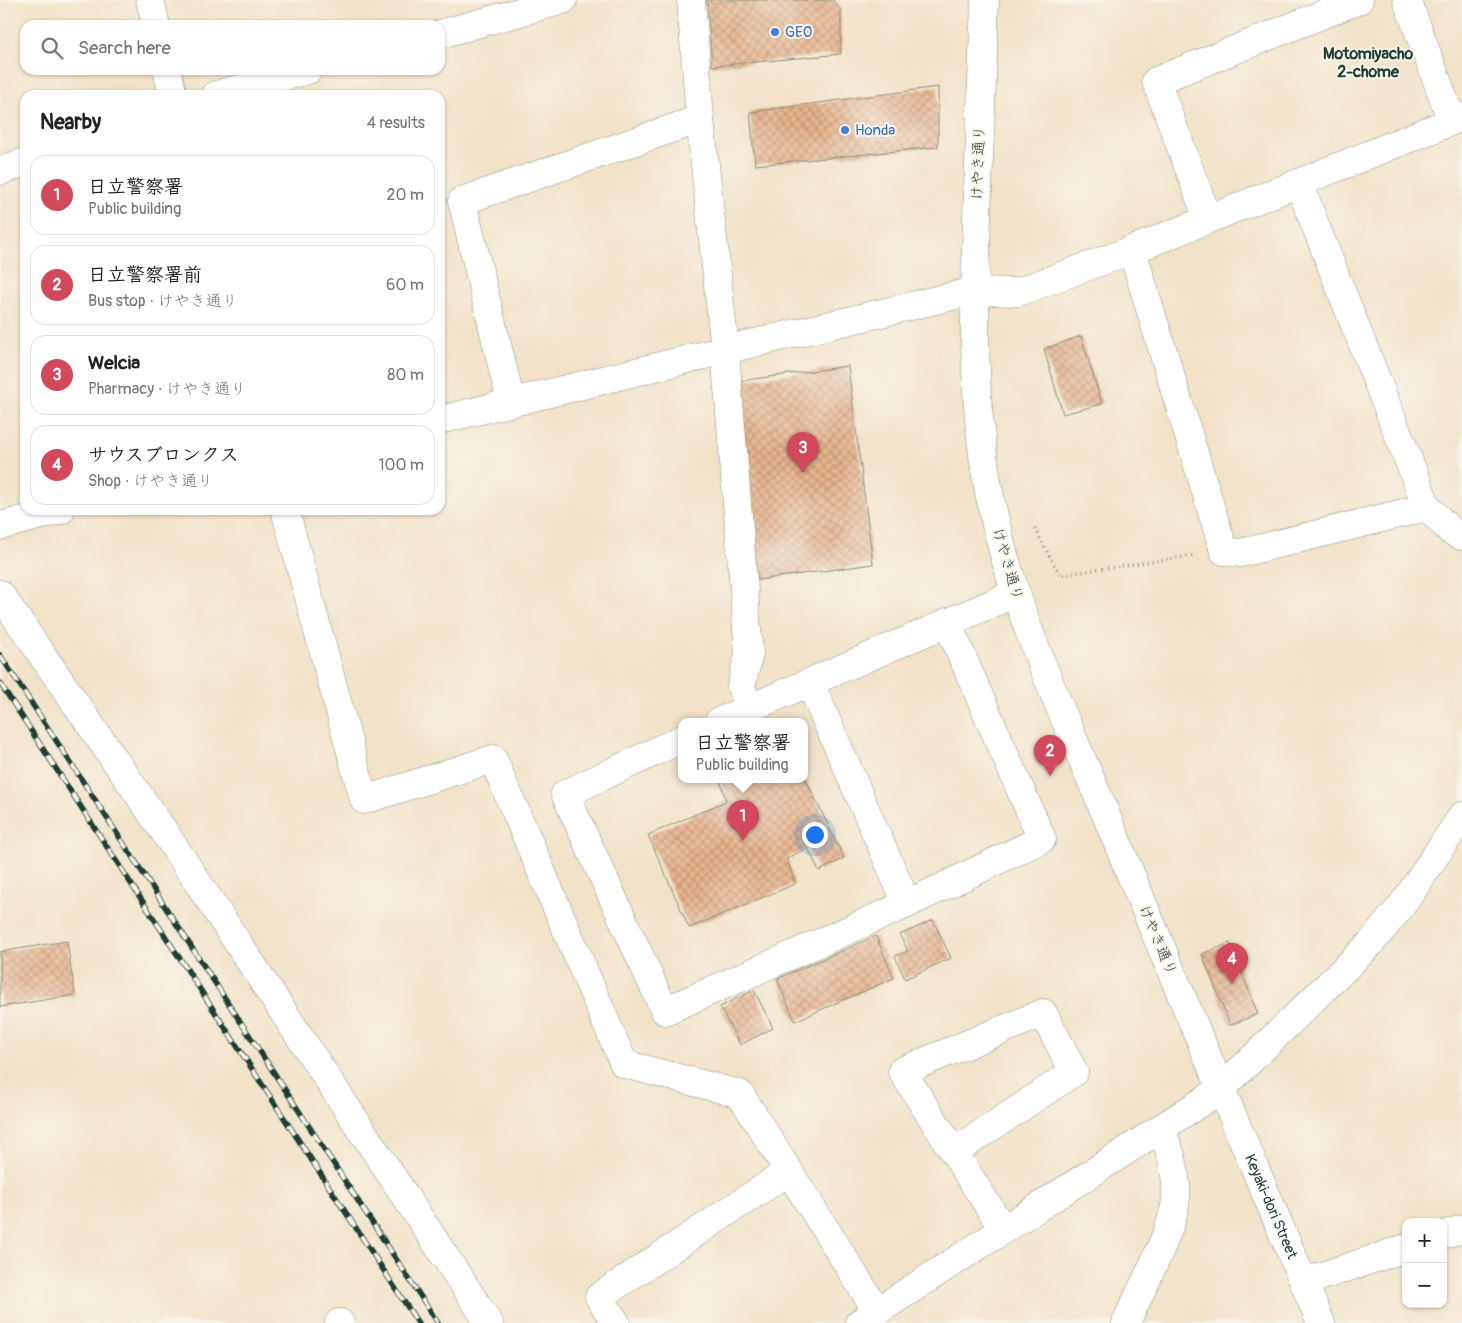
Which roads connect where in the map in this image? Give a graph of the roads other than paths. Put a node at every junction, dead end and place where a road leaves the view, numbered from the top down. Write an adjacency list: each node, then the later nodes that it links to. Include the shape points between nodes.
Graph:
1 (150, 0): 7 (street)
2 (563, 0): 8 (street)
3 (691, 0): 13 (street)
4 (985, 0): 20 (street, けやき通り)
5 (1359, 0): 18 (street, via 1156,80)
6 (1407, 0): 14 (street)
7 (155, 20)
8 (445, 33)
9 (168, 75): 11 (street)
10 (290, 75): 12 (street)
11 (172, 90)
12 (234, 90)
13 (700, 119): 21 (street); 22 (street, via 462,201)
14 (1457, 119): 17 (street)
15 (20, 164): 16 (street)
16 (0, 170)
17 (1299, 184): 18 (street); 24 (street)
18 (1208, 220): 19 (street)
19 (1132, 250): 20 (street, via 1018,292); 24 (street, via 1224,551 1241,553)
20 (974, 291): 21 (street); 29 (street, けやき通り, via 978,422 988,484)
21 (725, 350): 22 (street); 33 (street, via 749,654 741,686)
22 (511, 402): 23 (street)
23 (445, 419)
24 (1427, 507): 28 (street, via 1451,531)
25 (42, 515): 27 (street)
26 (286, 515): 41 (street, via 364,800 493,759 624,1064 740,1094)
27 (0, 526)
28 (1462, 536)
29 (1014, 594): 31 (street); 38 (street, けやき通り)
30 (2, 603): 48 (street, via 163,830)
31 (946, 622): 32 (street); 37 (street, via 1042,839)
32 (810, 683): 33 (street); 37 (street)
33 (749, 708): 34 (street)
34 (727, 718)
35 (678, 741): 37 (street, via 565,794 665,1011)
36 (1462, 816): 38 (street, via 1403,904 1370,944)
37 (908, 904)
38 (1220, 1090): 39 (street); 46 (street, Keyaki-dori Street)
39 (1161, 1129): 42 (street); 50 (street, via 1175,1170 1176,1199 1169,1226)
40 (954, 1152): 40 (street, via 902,1072 1043,1013 1074,1072); 42 (street)
41 (788, 1172): 47 (street); 49 (street, via 599,1297)
42 (1003, 1228): 47 (street)
43 (1462, 1229): 44 (street)
44 (1447, 1234)
45 (1402, 1249): 46 (street)
46 (1304, 1282): 51 (street, Keyaki-dori Street)
47 (868, 1317)
48 (489, 1323)
49 (616, 1323)
50 (1126, 1323)
51 (1321, 1323)

